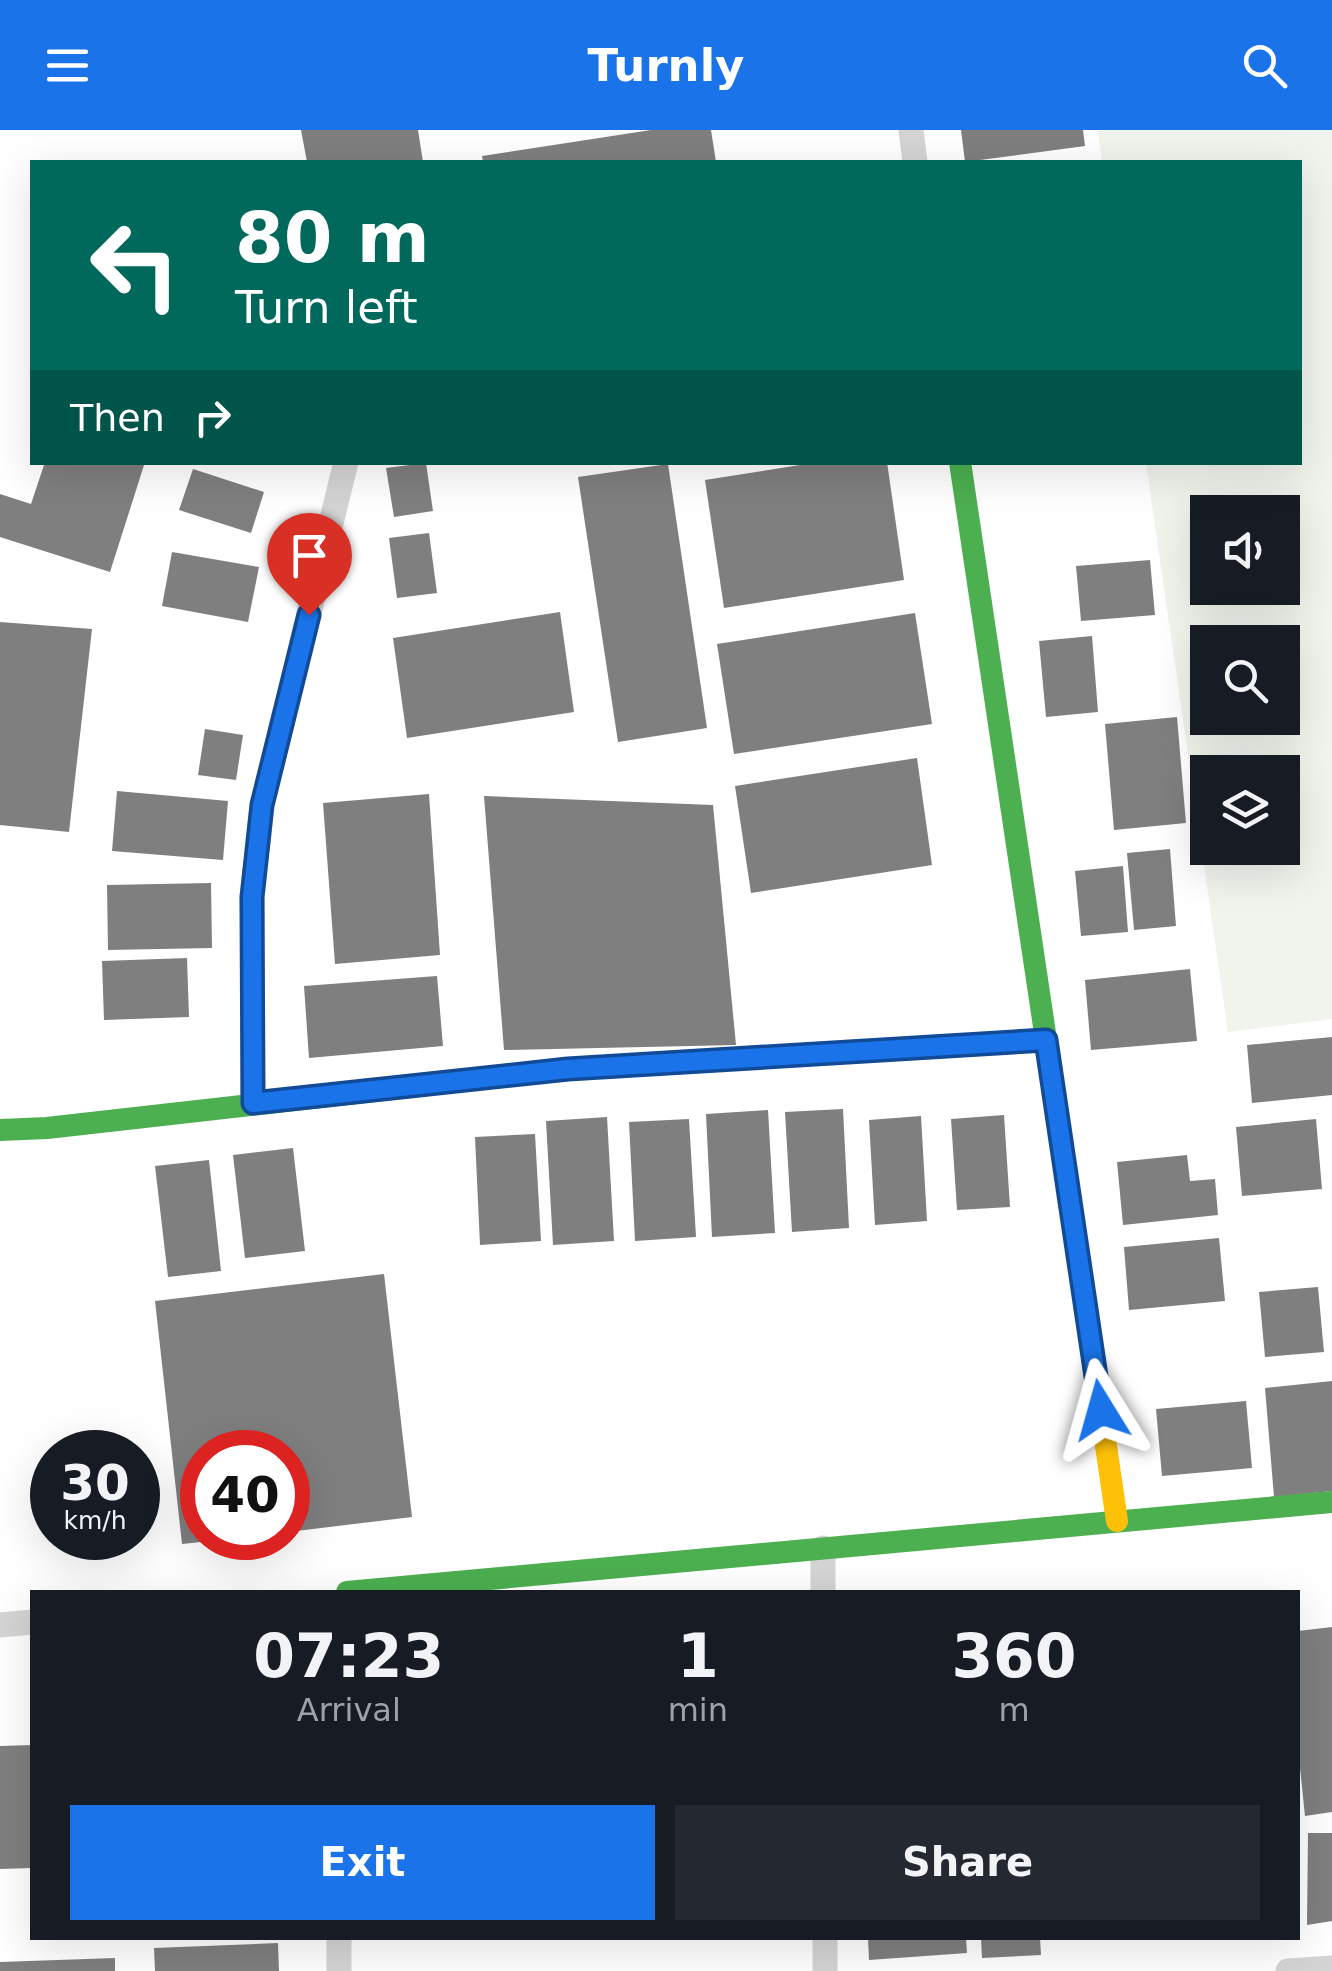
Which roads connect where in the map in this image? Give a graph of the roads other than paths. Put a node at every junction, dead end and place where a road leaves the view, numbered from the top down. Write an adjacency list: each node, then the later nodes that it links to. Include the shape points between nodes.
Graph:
1 (911, 130): 2 (street)
2 (916, 160)
3 (345, 465): 6 (street, via 262,805 252,897)
4 (960, 465): 5 (street)
5 (1046, 1040): 6 (street, via 568,1069); 9 (street)
6 (253, 1103): 7 (street)
7 (0, 1130)
8 (1332, 1502): 9 (street)
9 (1117, 1521): 10 (street)
10 (823, 1548): 11 (street); 12 (street)
11 (369, 1590)
12 (823, 1590)
13 (30, 1622): 14 (street)
14 (0, 1625)
15 (339, 1940): 18 (street)
16 (825, 1940): 19 (street)
17 (1332, 1968): 20 (street)
18 (339, 1971)
19 (825, 1971)
20 (1288, 1971)

